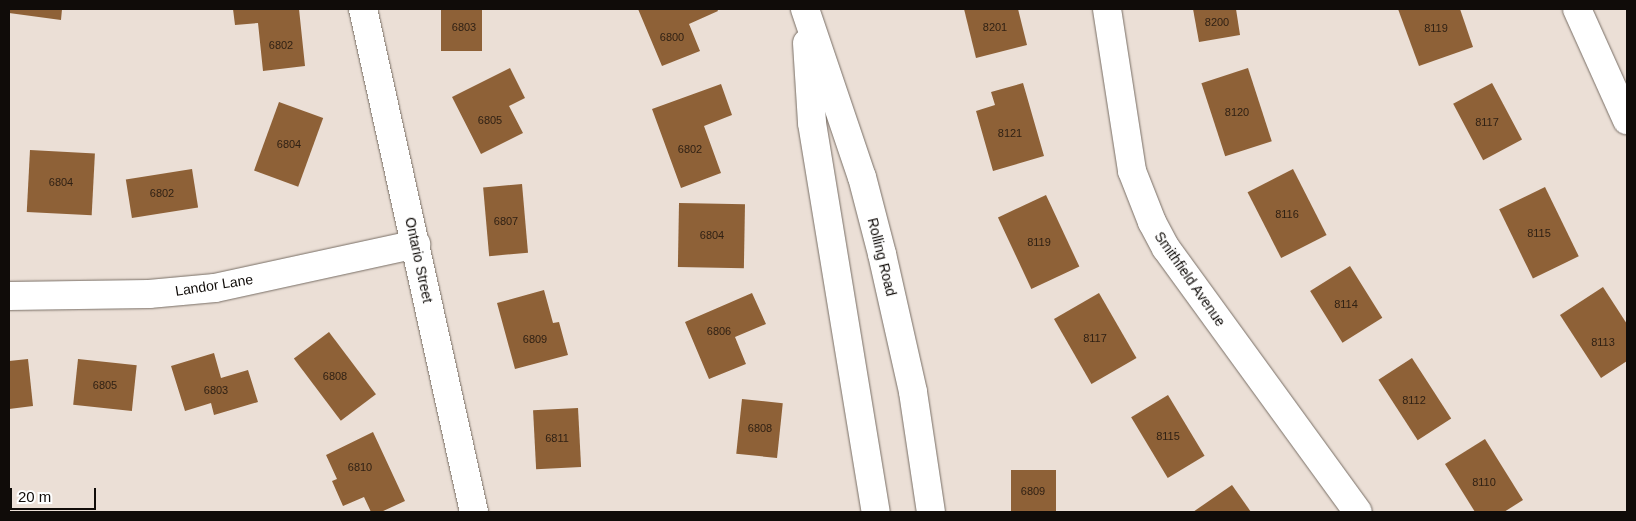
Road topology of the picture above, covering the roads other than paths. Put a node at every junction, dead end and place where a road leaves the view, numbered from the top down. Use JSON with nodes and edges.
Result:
{"nodes":[{"id":1,"x":363,"y":9,"type":"edge"},
{"id":2,"x":805,"y":9,"type":"edge"},
{"id":3,"x":1107,"y":9,"type":"edge"},
{"id":4,"x":1577,"y":9,"type":"edge"},
{"id":5,"x":1627,"y":120,"type":"edge"},
{"id":6,"x":416,"y":244,"type":"junction"},
{"id":7,"x":9,"y":296,"type":"edge"},
{"id":8,"x":474,"y":512,"type":"edge"},
{"id":9,"x":876,"y":512,"type":"edge"},
{"id":10,"x":931,"y":512,"type":"edge"},
{"id":11,"x":1358,"y":512,"type":"edge"}],
"edges":[{"from":1,"to":6,"type":"street","name":"Ontario Street"},
{"from":2,"to":9,"type":"street","name":"Rolling Road"},
{"from":2,"to":10,"type":"street","name":"Rolling Road"},
{"from":3,"to":11,"type":"street","name":"Smithfield Avenue"},
{"from":4,"to":5,"type":"street"},
{"from":6,"to":7,"type":"street","name":"Landor Lane"},
{"from":6,"to":8,"type":"street","name":"Ontario Street"}]}
